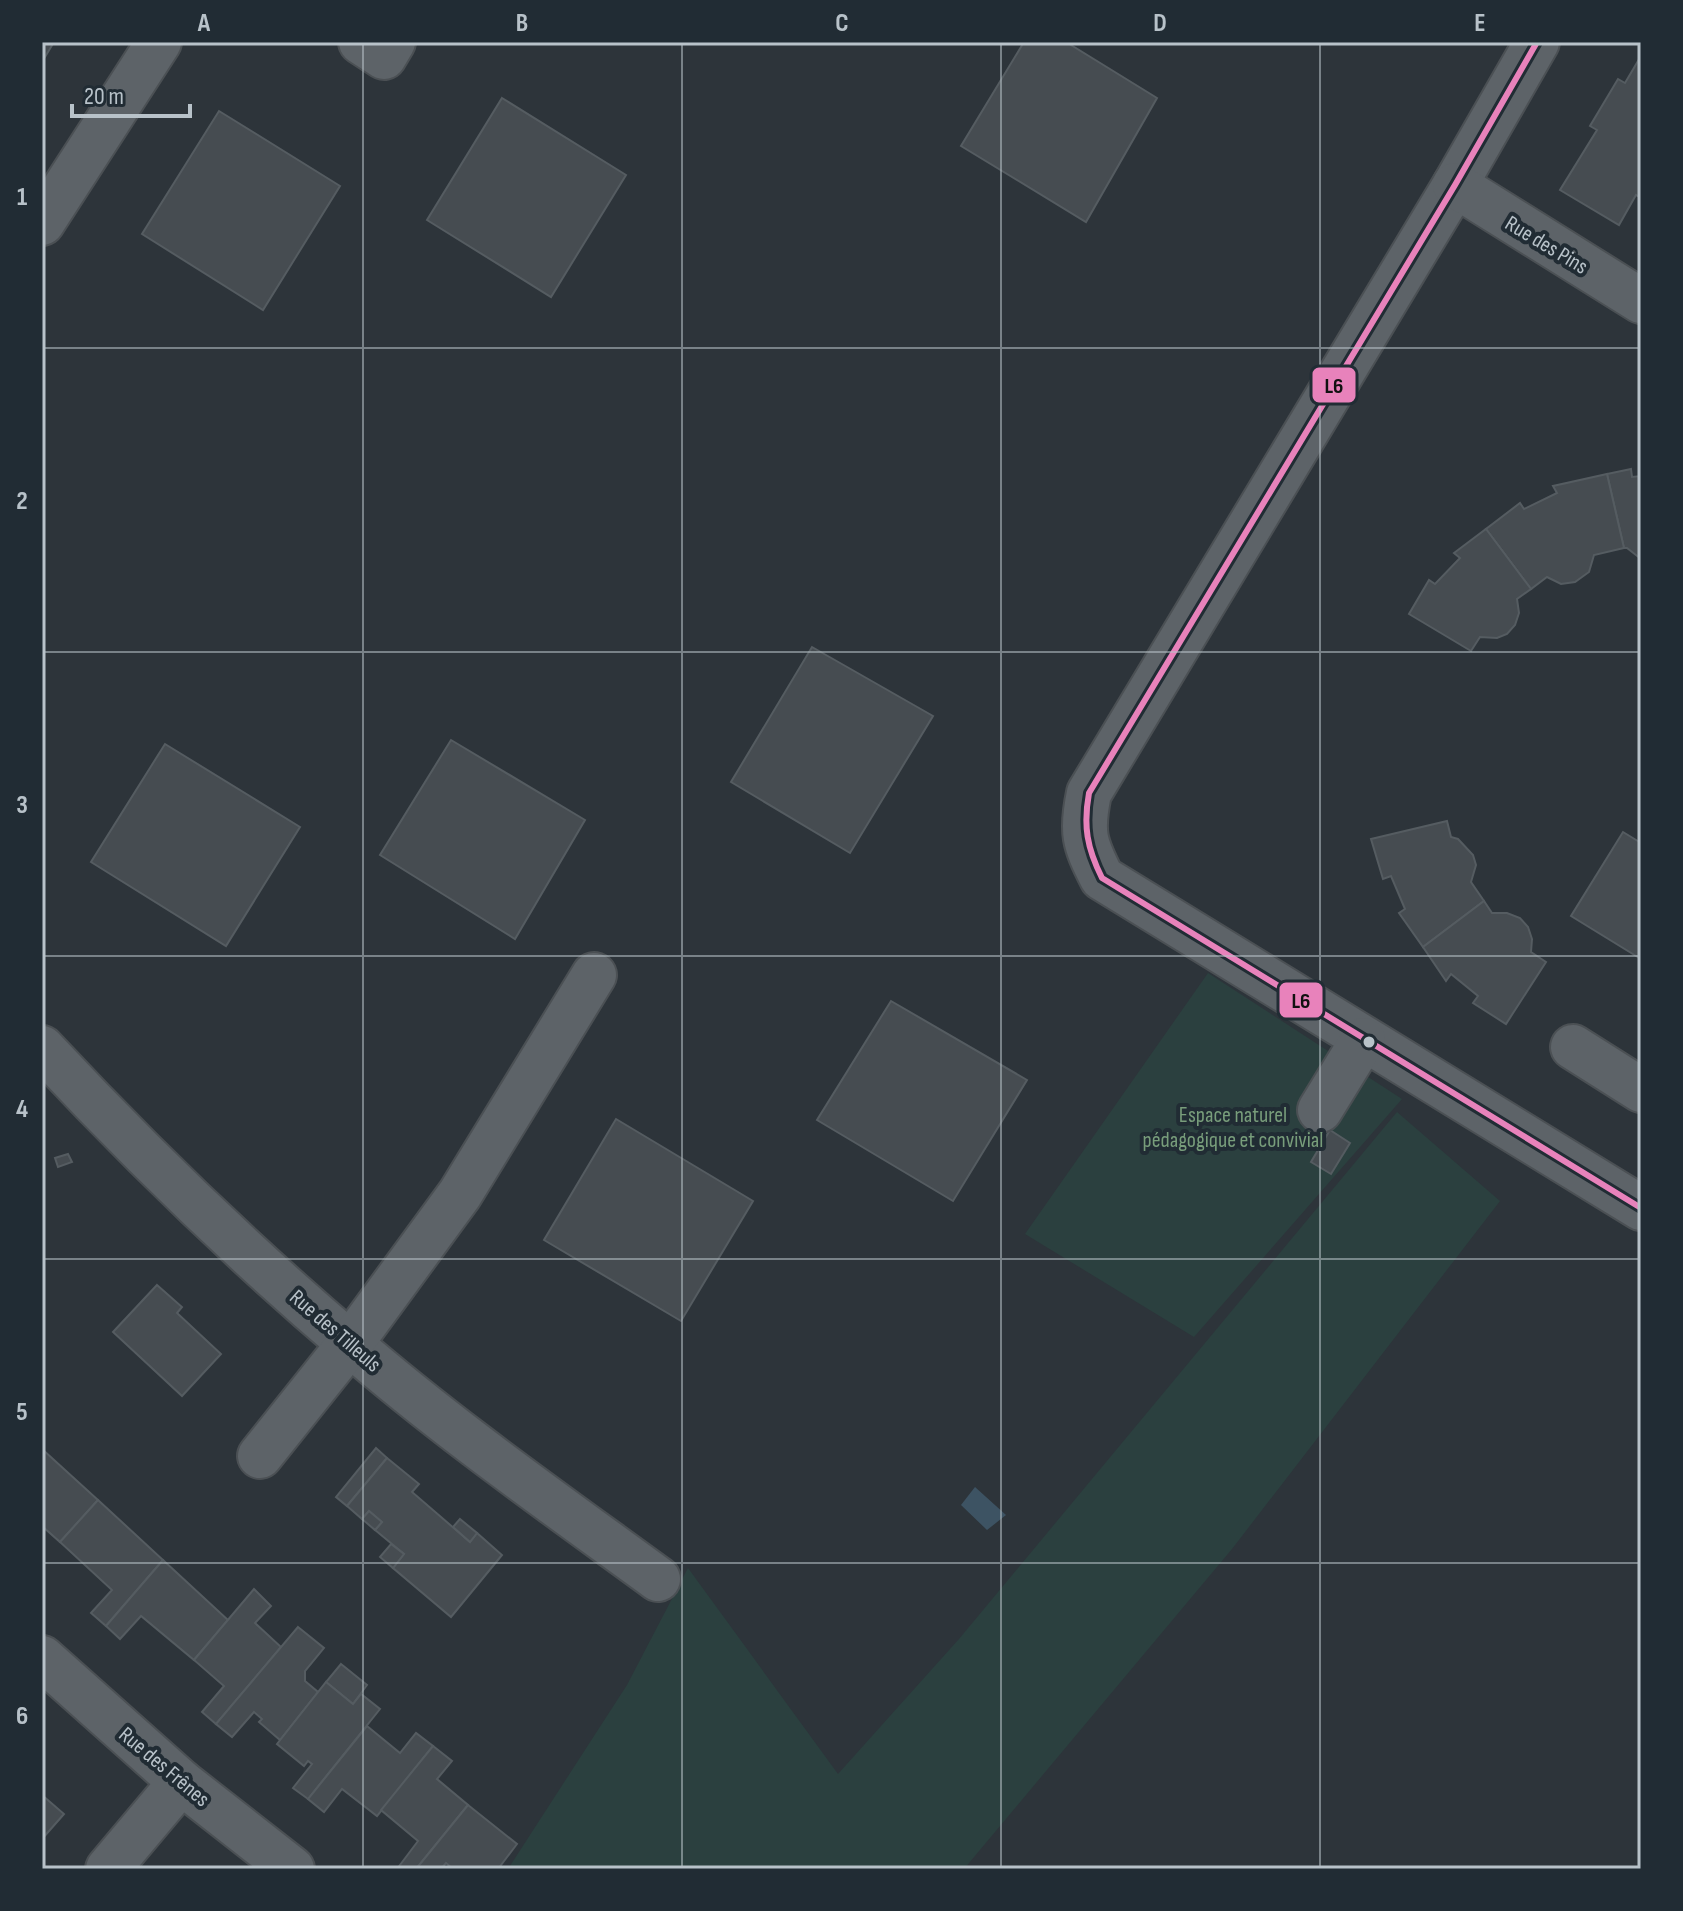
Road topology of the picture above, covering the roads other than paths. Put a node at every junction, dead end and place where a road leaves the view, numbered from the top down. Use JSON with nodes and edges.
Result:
{"nodes":[{"id":1,"x":159,"y":42,"type":"edge"},
{"id":2,"x":361,"y":42,"type":"edge"},
{"id":3,"x":393,"y":42,"type":"edge"},
{"id":4,"x":1537,"y":42,"type":"edge"},
{"id":5,"x":1455,"y":185,"type":"junction"},
{"id":6,"x":42,"y":223,"type":"edge"},
{"id":7,"x":1641,"y":301,"type":"edge"},
{"id":8,"x":594,"y":975,"type":"dead end"},
{"id":9,"x":1363,"y":1040,"type":"junction"},
{"id":10,"x":1573,"y":1047,"type":"dead end"},
{"id":11,"x":42,"y":1048,"type":"edge"},
{"id":12,"x":1641,"y":1090,"type":"edge"},
{"id":13,"x":1320,"y":1110,"type":"dead end"},
{"id":14,"x":1641,"y":1208,"type":"edge"},
{"id":15,"x":350,"y":1344,"type":"junction"},
{"id":16,"x":260,"y":1456,"type":"dead end"},
{"id":17,"x":658,"y":1579,"type":"dead end"},
{"id":18,"x":42,"y":1658,"type":"edge"},
{"id":19,"x":181,"y":1782,"type":"junction"},
{"id":20,"x":108,"y":1869,"type":"edge"},
{"id":21,"x":292,"y":1869,"type":"edge"}],
"edges":[{"from":1,"to":6,"type":"street"},
{"from":2,"to":3,"type":"street"},
{"from":4,"to":5,"type":"street"},
{"from":5,"to":7,"type":"street","name":"Rue des Pins"},
{"from":5,"to":9,"type":"street"},
{"from":8,"to":15,"type":"street"},
{"from":9,"to":13,"type":"street"},
{"from":9,"to":14,"type":"street"},
{"from":10,"to":12,"type":"street"},
{"from":11,"to":15,"type":"street","name":"Rue des Tilleuls"},
{"from":15,"to":16,"type":"street"},
{"from":15,"to":17,"type":"street","name":"Rue des Tilleuls"},
{"from":18,"to":19,"type":"street","name":"Rue des Frênes"},
{"from":19,"to":20,"type":"street"},
{"from":19,"to":21,"type":"street","name":"Rue des Frênes"}]}
